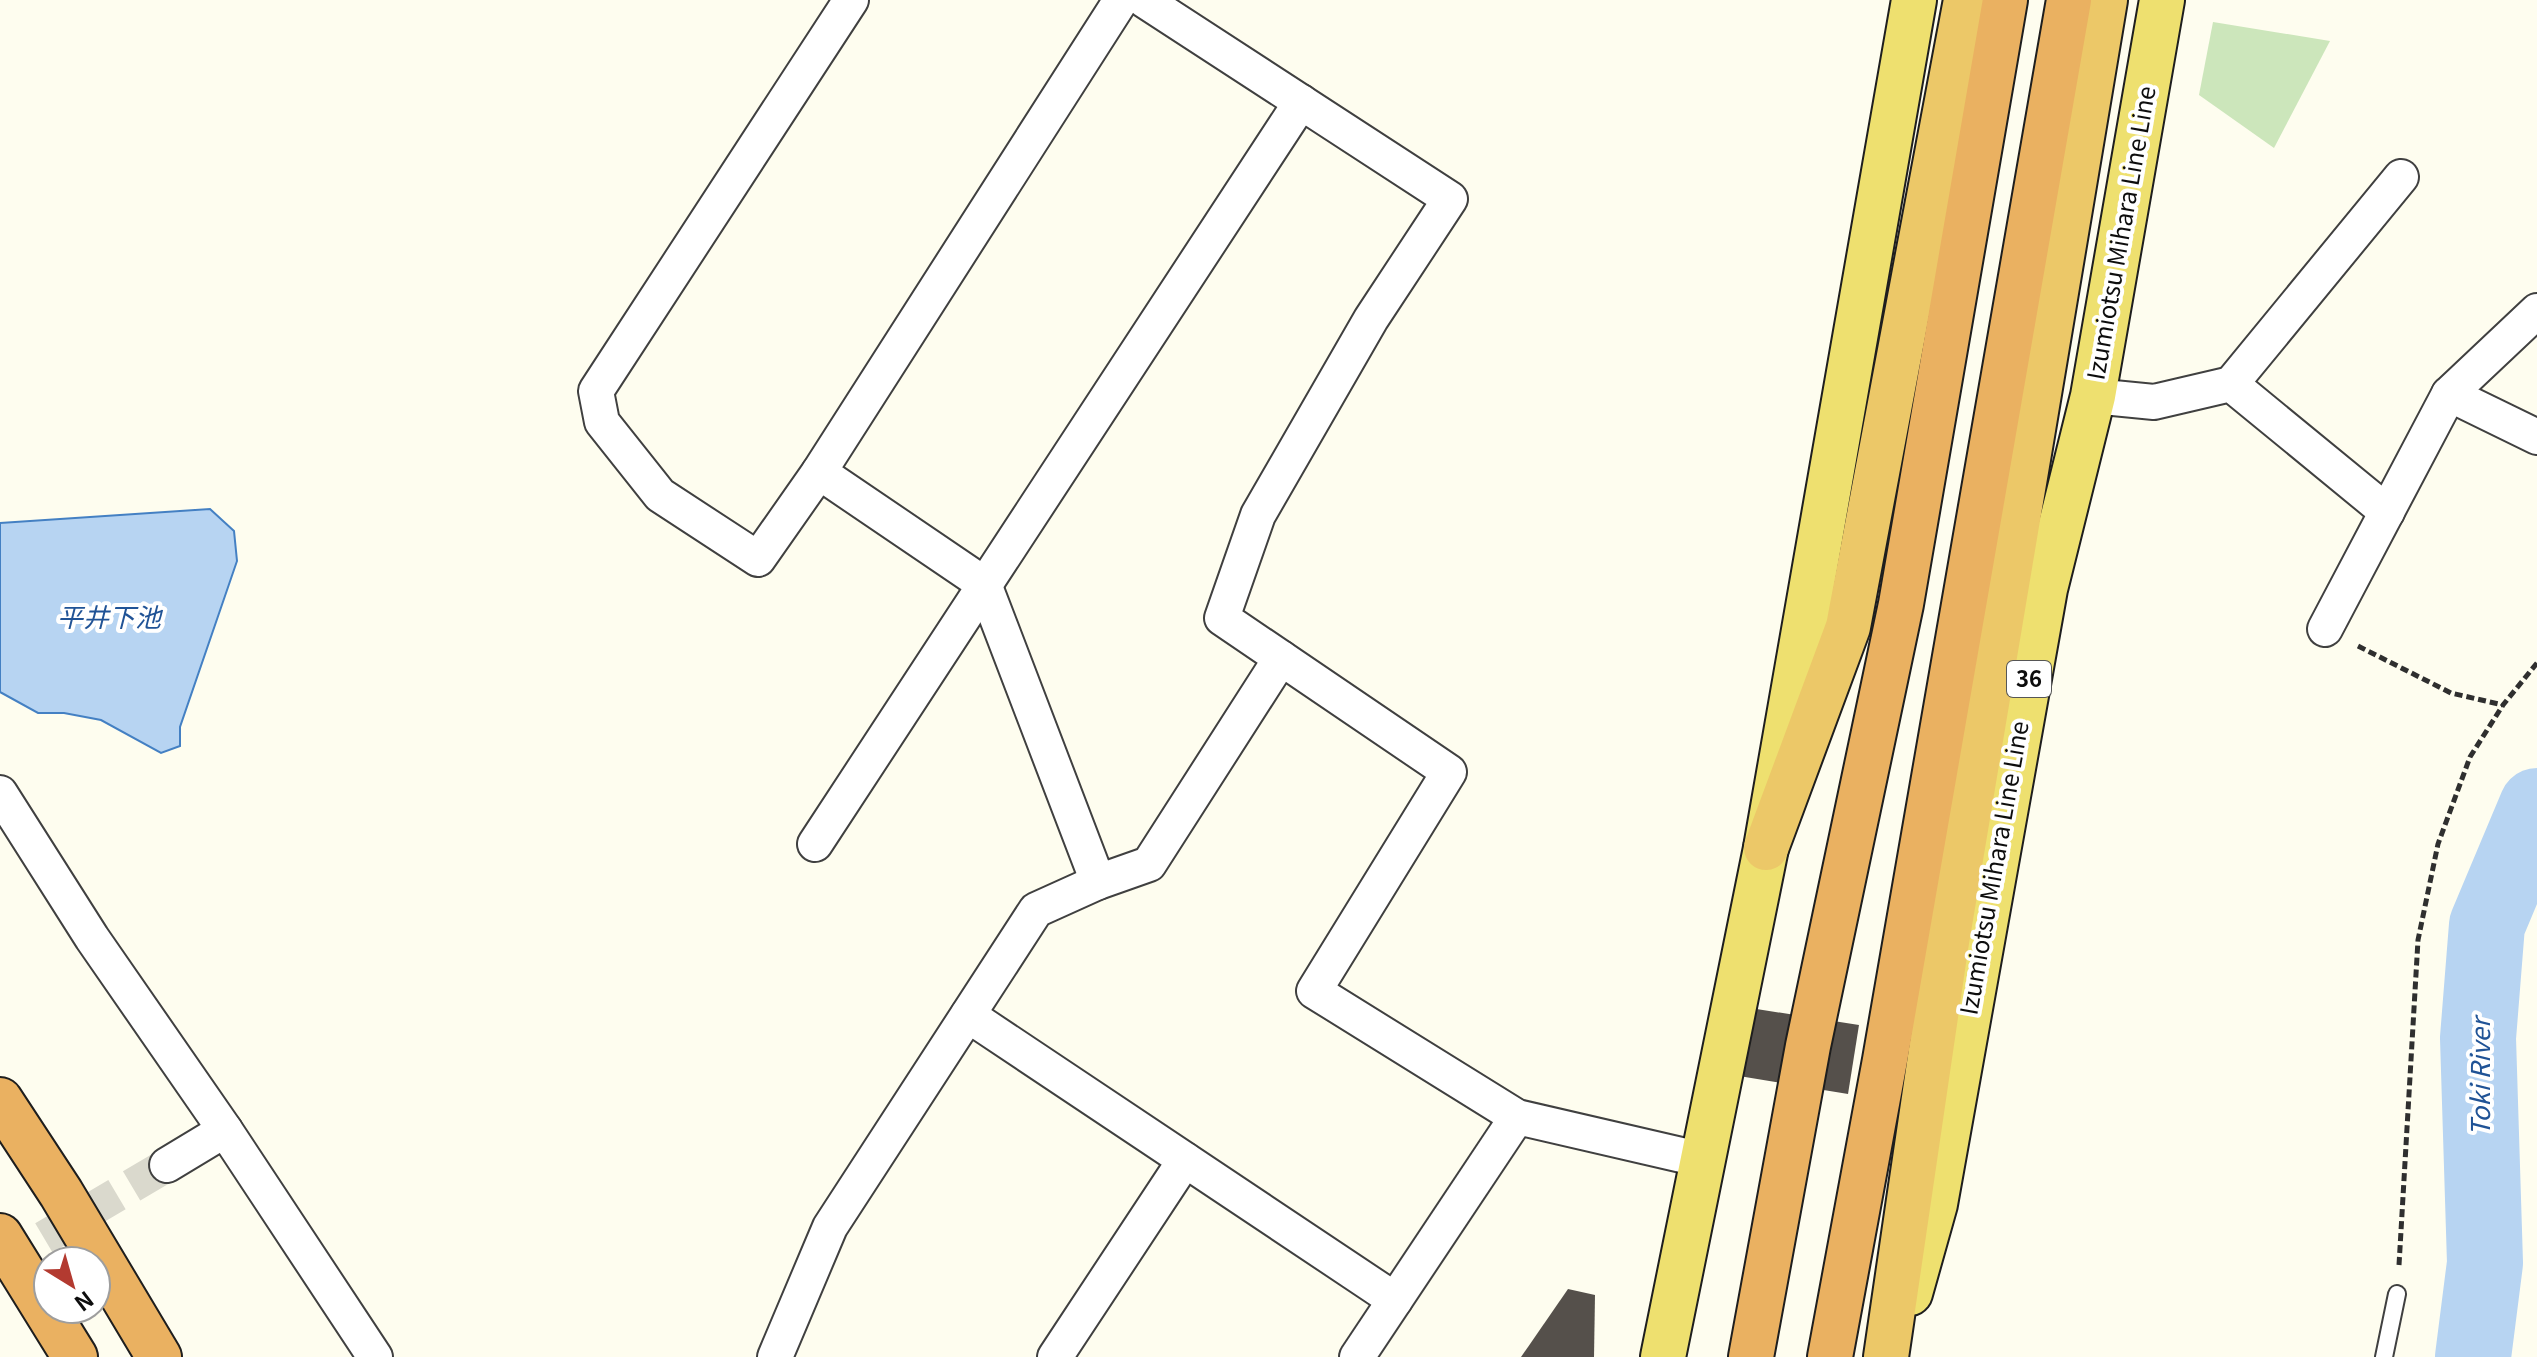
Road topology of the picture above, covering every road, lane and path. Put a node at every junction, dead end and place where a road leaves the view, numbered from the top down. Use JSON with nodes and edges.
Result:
{"nodes":[{"id":1,"x":851,"y":0,"type":"edge"},
{"id":2,"x":1121,"y":0,"type":"edge"},
{"id":3,"x":1144,"y":0,"type":"edge"},
{"id":4,"x":1914,"y":0,"type":"edge"},
{"id":5,"x":1966,"y":0,"type":"edge"},
{"id":6,"x":2005,"y":0,"type":"edge"},
{"id":7,"x":2069,"y":0,"type":"edge"},
{"id":8,"x":2105,"y":0,"type":"edge"},
{"id":9,"x":2162,"y":0,"type":"edge"},
{"id":10,"x":1301,"y":102,"type":"junction"},
{"id":11,"x":2401,"y":177,"type":"dead end"},
{"id":12,"x":2537,"y":311,"type":"edge"},
{"id":13,"x":2231,"y":384,"type":"junction"},
{"id":14,"x":2449,"y":394,"type":"junction"},
{"id":15,"x":2093,"y":396,"type":"junction"},
{"id":16,"x":2537,"y":437,"type":"edge"},
{"id":17,"x":819,"y":472,"type":"junction"},
{"id":18,"x":2387,"y":512,"type":"junction"},
{"id":19,"x":984,"y":584,"type":"junction"},
{"id":20,"x":2325,"y":629,"type":"joint"},
{"id":21,"x":1281,"y":658,"type":"junction"},
{"id":22,"x":2537,"y":663,"type":"edge"},
{"id":23,"x":2503,"y":705,"type":"junction"},
{"id":24,"x":0,"y":793,"type":"edge"},
{"id":25,"x":815,"y":844,"type":"dead end"},
{"id":26,"x":1766,"y":848,"type":"junction"},
{"id":27,"x":1098,"y":882,"type":"junction"},
{"id":28,"x":968,"y":1015,"type":"junction"},
{"id":29,"x":0,"y":1100,"type":"edge"},
{"id":30,"x":1517,"y":1117,"type":"junction"},
{"id":31,"x":225,"y":1130,"type":"junction"},
{"id":32,"x":1185,"y":1160,"type":"junction"},
{"id":33,"x":1703,"y":1160,"type":"junction"},
{"id":34,"x":167,"y":1165,"type":"tunnel mouth"},
{"id":35,"x":0,"y":1236,"type":"edge"},
{"id":36,"x":2397,"y":1294,"type":"joint"},
{"id":37,"x":1395,"y":1300,"type":"junction"},
{"id":38,"x":75,"y":1357,"type":"edge"},
{"id":39,"x":159,"y":1357,"type":"edge"},
{"id":40,"x":375,"y":1357,"type":"edge"},
{"id":41,"x":775,"y":1357,"type":"edge"},
{"id":42,"x":1055,"y":1357,"type":"edge"},
{"id":43,"x":1357,"y":1357,"type":"edge"},
{"id":44,"x":1663,"y":1357,"type":"edge"},
{"id":45,"x":1751,"y":1357,"type":"edge"},
{"id":46,"x":1830,"y":1357,"type":"edge"},
{"id":47,"x":1886,"y":1357,"type":"edge"},
{"id":48,"x":1892,"y":1357,"type":"edge"},
{"id":49,"x":2384,"y":1357,"type":"edge"}],
"edges":[{"from":1,"to":17,"type":"street"},
{"from":2,"to":17,"type":"street"},
{"from":3,"to":10,"type":"street"},
{"from":4,"to":26,"type":"main road"},
{"from":5,"to":26,"type":"highway"},
{"from":6,"to":45,"type":"highway"},
{"from":7,"to":46,"type":"highway"},
{"from":8,"to":47,"type":"highway"},
{"from":9,"to":15,"type":"main road","name":"Izumiotsu Mihara Line Line","number":"36"},
{"from":10,"to":19,"type":"street"},
{"from":10,"to":21,"type":"street"},
{"from":11,"to":13,"type":"street"},
{"from":12,"to":14,"type":"street"},
{"from":13,"to":15,"type":"street"},
{"from":13,"to":18,"type":"street"},
{"from":14,"to":16,"type":"street"},
{"from":14,"to":18,"type":"street"},
{"from":15,"to":48,"type":"main road","name":"Izumiotsu Mihara Line Line","number":"36"},
{"from":17,"to":19,"type":"street"},
{"from":18,"to":20,"type":"street"},
{"from":19,"to":25,"type":"street"},
{"from":19,"to":27,"type":"street"},
{"from":20,"to":23,"type":"path"},
{"from":21,"to":27,"type":"street"},
{"from":21,"to":30,"type":"street"},
{"from":22,"to":23,"type":"path"},
{"from":23,"to":36,"type":"path"},
{"from":24,"to":31,"type":"street"},
{"from":26,"to":33,"type":"main road"},
{"from":27,"to":28,"type":"street"},
{"from":28,"to":32,"type":"street"},
{"from":28,"to":41,"type":"street"},
{"from":29,"to":39,"type":"highway"},
{"from":30,"to":33,"type":"street"},
{"from":30,"to":37,"type":"street"},
{"from":31,"to":34,"type":"street"},
{"from":31,"to":40,"type":"street"},
{"from":32,"to":37,"type":"street"},
{"from":32,"to":42,"type":"street"},
{"from":33,"to":44,"type":"main road"},
{"from":35,"to":38,"type":"highway"},
{"from":36,"to":49,"type":"lane"},
{"from":37,"to":43,"type":"street"}]}
